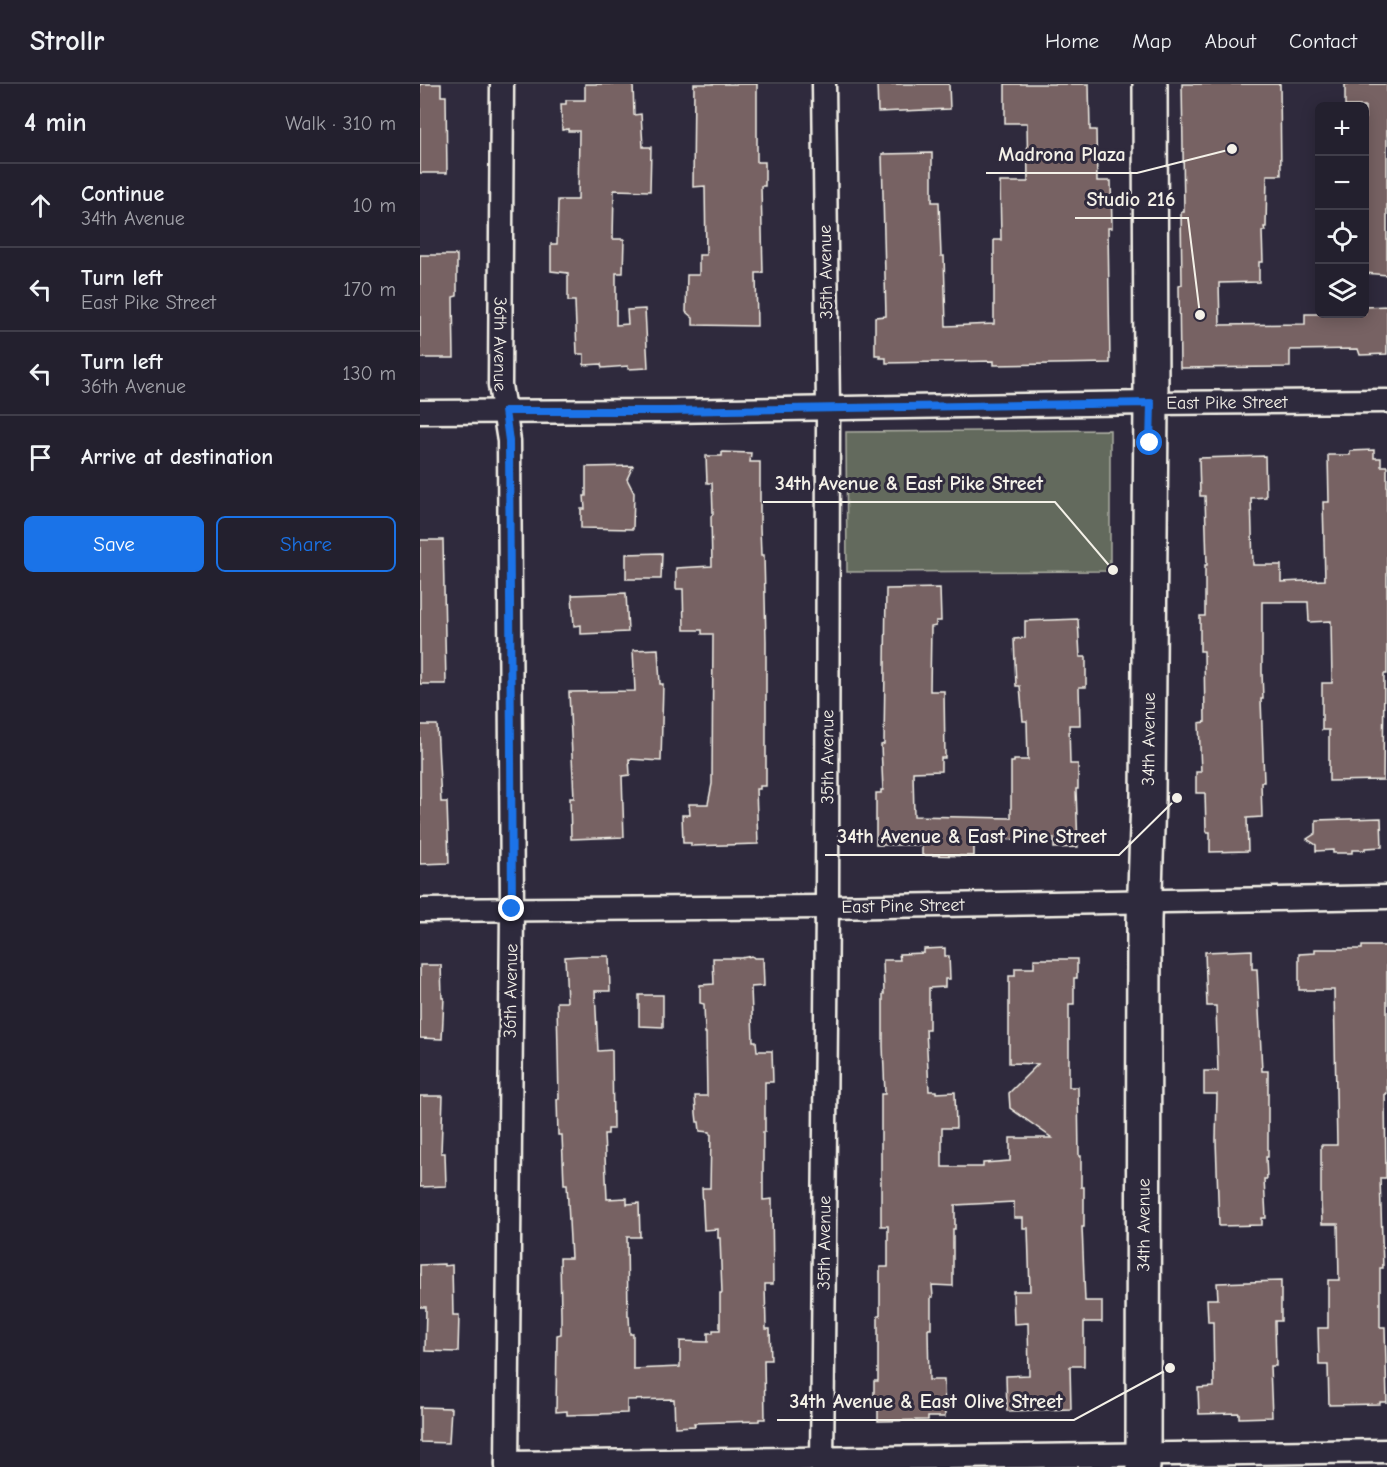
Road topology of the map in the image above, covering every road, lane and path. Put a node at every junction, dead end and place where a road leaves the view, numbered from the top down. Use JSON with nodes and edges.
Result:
{"nodes":[{"id":1,"x":502,"y":84,"type":"edge"},
{"id":2,"x":824,"y":84,"type":"edge"},
{"id":3,"x":1150,"y":84,"type":"edge"},
{"id":4,"x":1387,"y":401,"type":"edge"},
{"id":5,"x":1151,"y":403,"type":"junction"},
{"id":6,"x":828,"y":408,"type":"junction"},
{"id":7,"x":505,"y":411,"type":"junction"},
{"id":8,"x":420,"y":412,"type":"edge"},
{"id":9,"x":1387,"y":897,"type":"edge"},
{"id":10,"x":1145,"y":901,"type":"junction"},
{"id":11,"x":827,"y":907,"type":"junction"},
{"id":12,"x":512,"y":909,"type":"junction"},
{"id":13,"x":420,"y":910,"type":"edge"},
{"id":14,"x":1387,"y":1451,"type":"edge"},
{"id":15,"x":1143,"y":1461,"type":"edge"},
{"id":16,"x":823,"y":1463,"type":"edge"},
{"id":17,"x":507,"y":1465,"type":"edge"}],
"edges":[{"from":1,"to":7,"type":"street","name":"36th Avenue"},
{"from":2,"to":6,"type":"street","name":"35th Avenue"},
{"from":3,"to":5,"type":"street","name":"34th Avenue"},
{"from":4,"to":5,"type":"street","name":"East Pike Street"},
{"from":5,"to":6,"type":"street","name":"East Pike Street"},
{"from":5,"to":10,"type":"street","name":"34th Avenue"},
{"from":6,"to":7,"type":"street","name":"East Pike Street"},
{"from":6,"to":11,"type":"street","name":"35th Avenue"},
{"from":7,"to":8,"type":"street","name":"East Pike Street"},
{"from":7,"to":12,"type":"street","name":"36th Avenue"},
{"from":9,"to":10,"type":"street","name":"East Pine Street"},
{"from":10,"to":11,"type":"street","name":"East Pine Street"},
{"from":10,"to":15,"type":"street","name":"34th Avenue"},
{"from":11,"to":12,"type":"street","name":"East Pine Street"},
{"from":11,"to":16,"type":"street","name":"35th Avenue"},
{"from":12,"to":13,"type":"street","name":"East Pine Street"},
{"from":12,"to":17,"type":"street","name":"36th Avenue"},
{"from":14,"to":15,"type":"street"},
{"from":15,"to":16,"type":"street"},
{"from":16,"to":17,"type":"street"}]}
